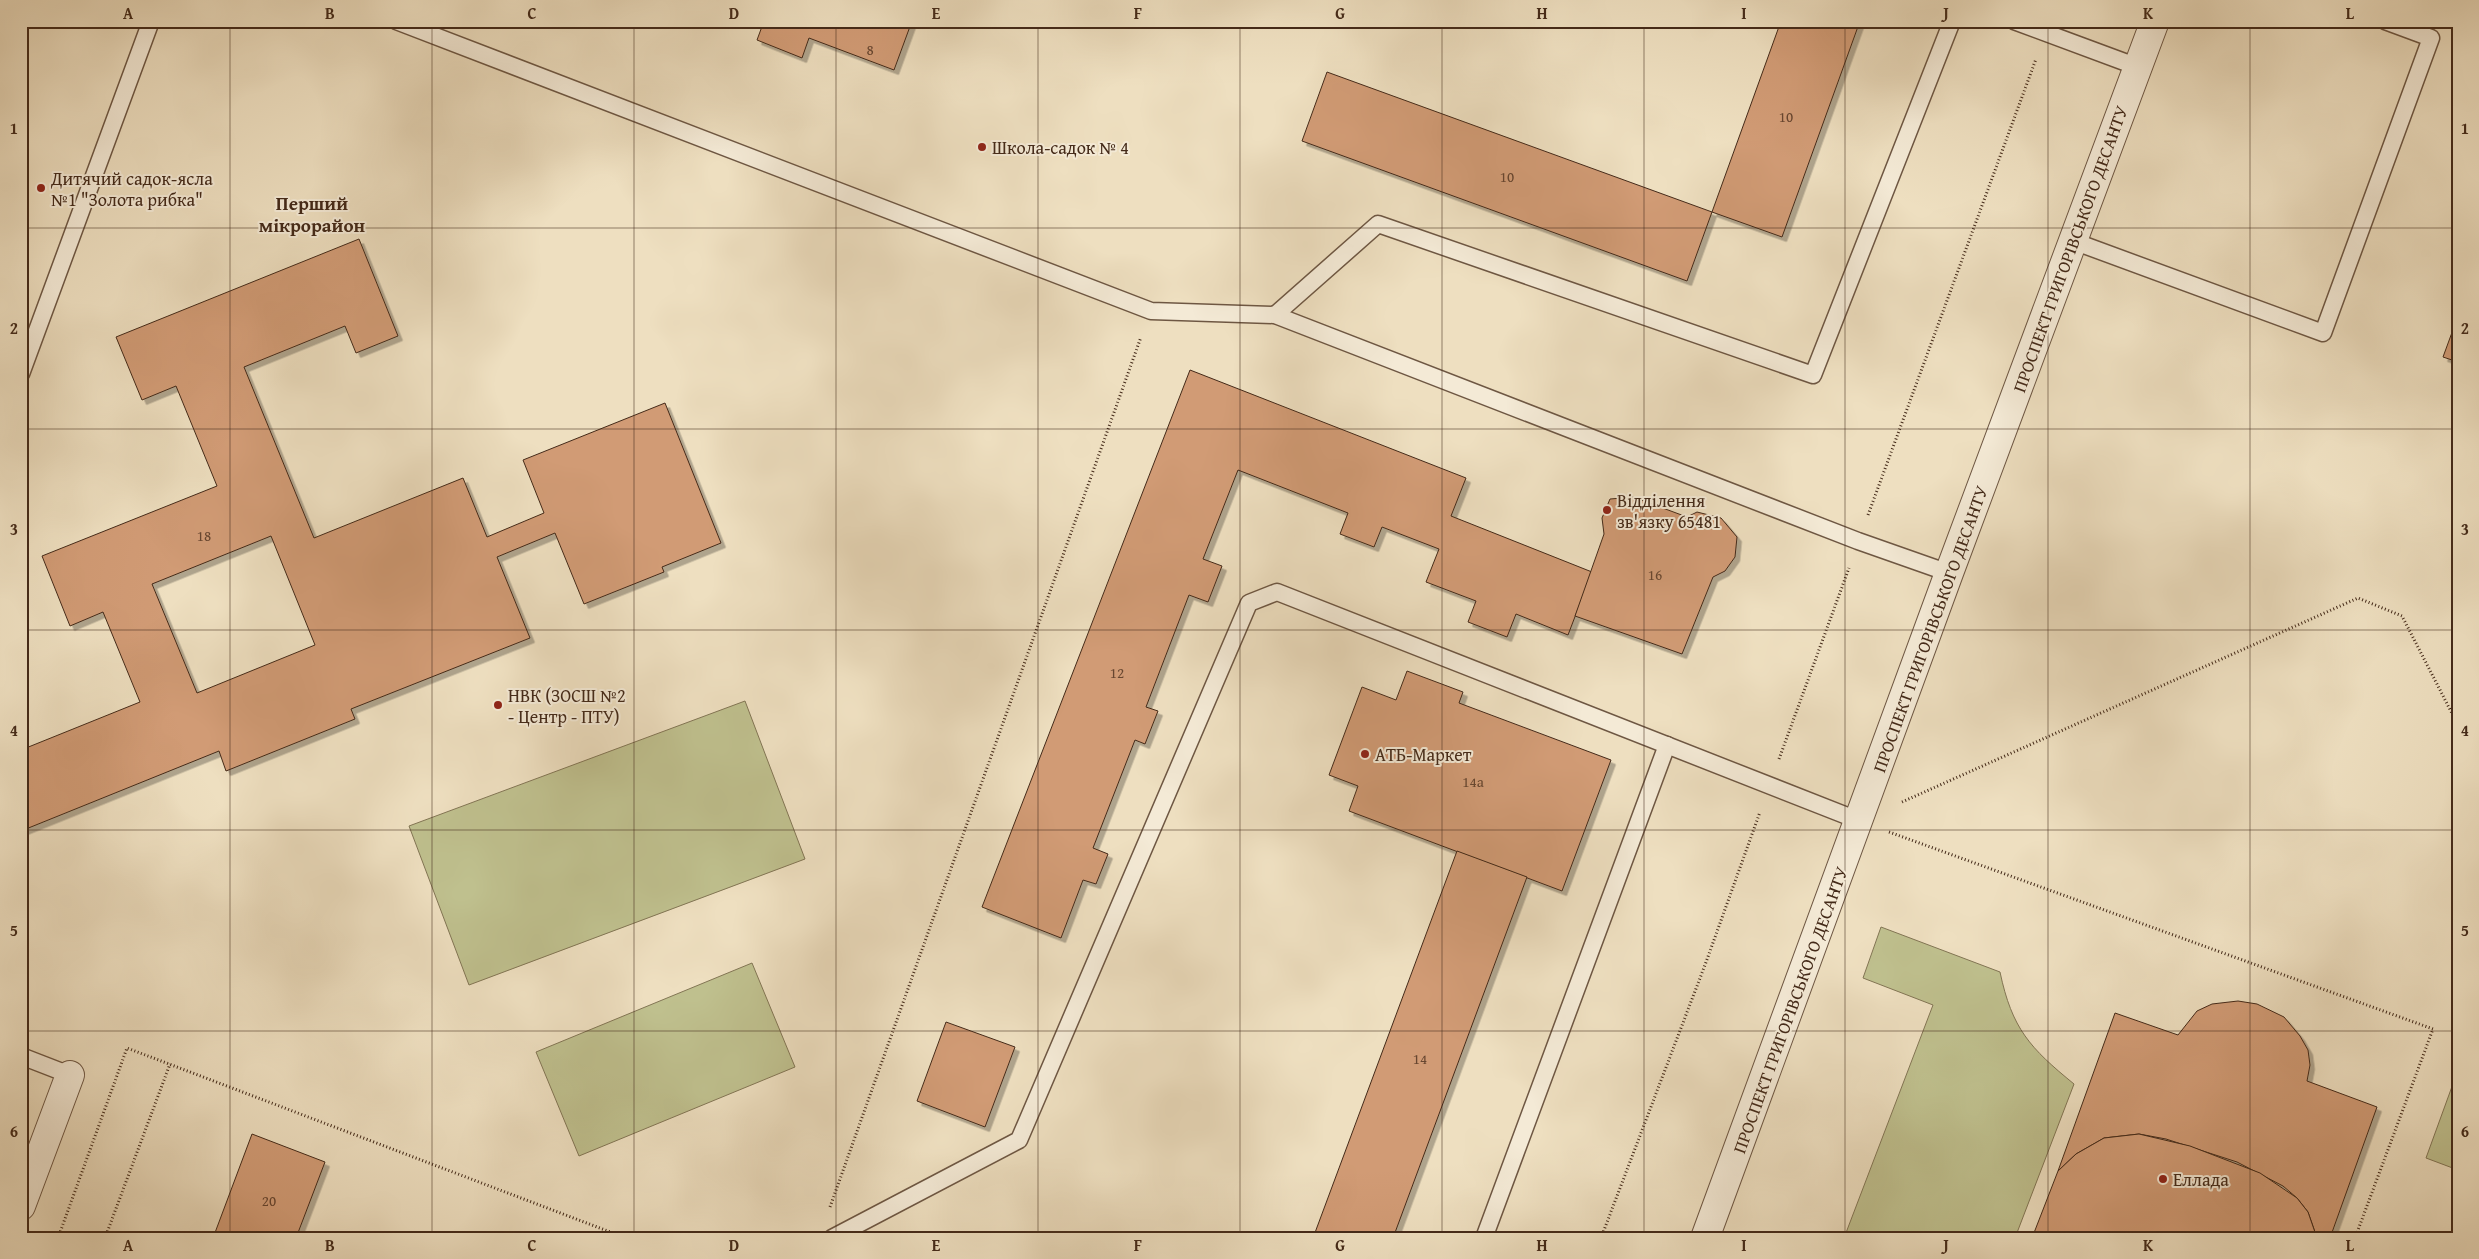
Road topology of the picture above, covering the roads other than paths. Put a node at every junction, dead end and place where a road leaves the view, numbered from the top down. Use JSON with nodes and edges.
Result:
{"nodes":[{"id":1,"x":151,"y":21,"type":"edge"},
{"id":2,"x":396,"y":21,"type":"edge"},
{"id":3,"x":1952,"y":21,"type":"edge"},
{"id":4,"x":2014,"y":21,"type":"edge"},
{"id":5,"x":2155,"y":21,"type":"edge"},
{"id":6,"x":2385,"y":21,"type":"edge"},
{"id":7,"x":2138,"y":67,"type":"junction"},
{"id":8,"x":2073,"y":241,"type":"junction"},
{"id":9,"x":1275,"y":315,"type":"junction"},
{"id":10,"x":21,"y":374,"type":"edge"},
{"id":11,"x":1949,"y":573,"type":"junction"},
{"id":12,"x":1667,"y":745,"type":"junction"},
{"id":13,"x":1860,"y":821,"type":"junction"},
{"id":14,"x":21,"y":1056,"type":"edge"},
{"id":15,"x":70,"y":1075,"type":"joint"},
{"id":16,"x":21,"y":1206,"type":"edge"},
{"id":17,"x":832,"y":1238,"type":"edge"},
{"id":18,"x":1484,"y":1238,"type":"edge"},
{"id":19,"x":1706,"y":1238,"type":"edge"}],
"edges":[{"from":1,"to":10,"type":"lane"},
{"from":2,"to":9,"type":"lane"},
{"from":3,"to":9,"type":"lane"},
{"from":4,"to":7,"type":"lane"},
{"from":5,"to":7,"type":"street","name":"ПРОСПЕКТ ГРИГОРІВСЬКОГО ДЕСАНТУ"},
{"from":6,"to":8,"type":"lane"},
{"from":7,"to":8,"type":"street","name":"ПРОСПЕКТ ГРИГОРІВСЬКОГО ДЕСАНТУ"},
{"from":8,"to":11,"type":"street","name":"ПРОСПЕКТ ГРИГОРІВСЬКОГО ДЕСАНТУ"},
{"from":9,"to":11,"type":"lane"},
{"from":11,"to":13,"type":"street","name":"ПРОСПЕКТ ГРИГОРІВСЬКОГО ДЕСАНТУ"},
{"from":12,"to":13,"type":"lane"},
{"from":12,"to":17,"type":"lane"},
{"from":12,"to":18,"type":"lane"},
{"from":13,"to":19,"type":"street","name":"ПРОСПЕКТ ГРИГОРІВСЬКОГО ДЕСАНТУ"},
{"from":14,"to":15,"type":"lane"},
{"from":15,"to":16,"type":"street"}]}
